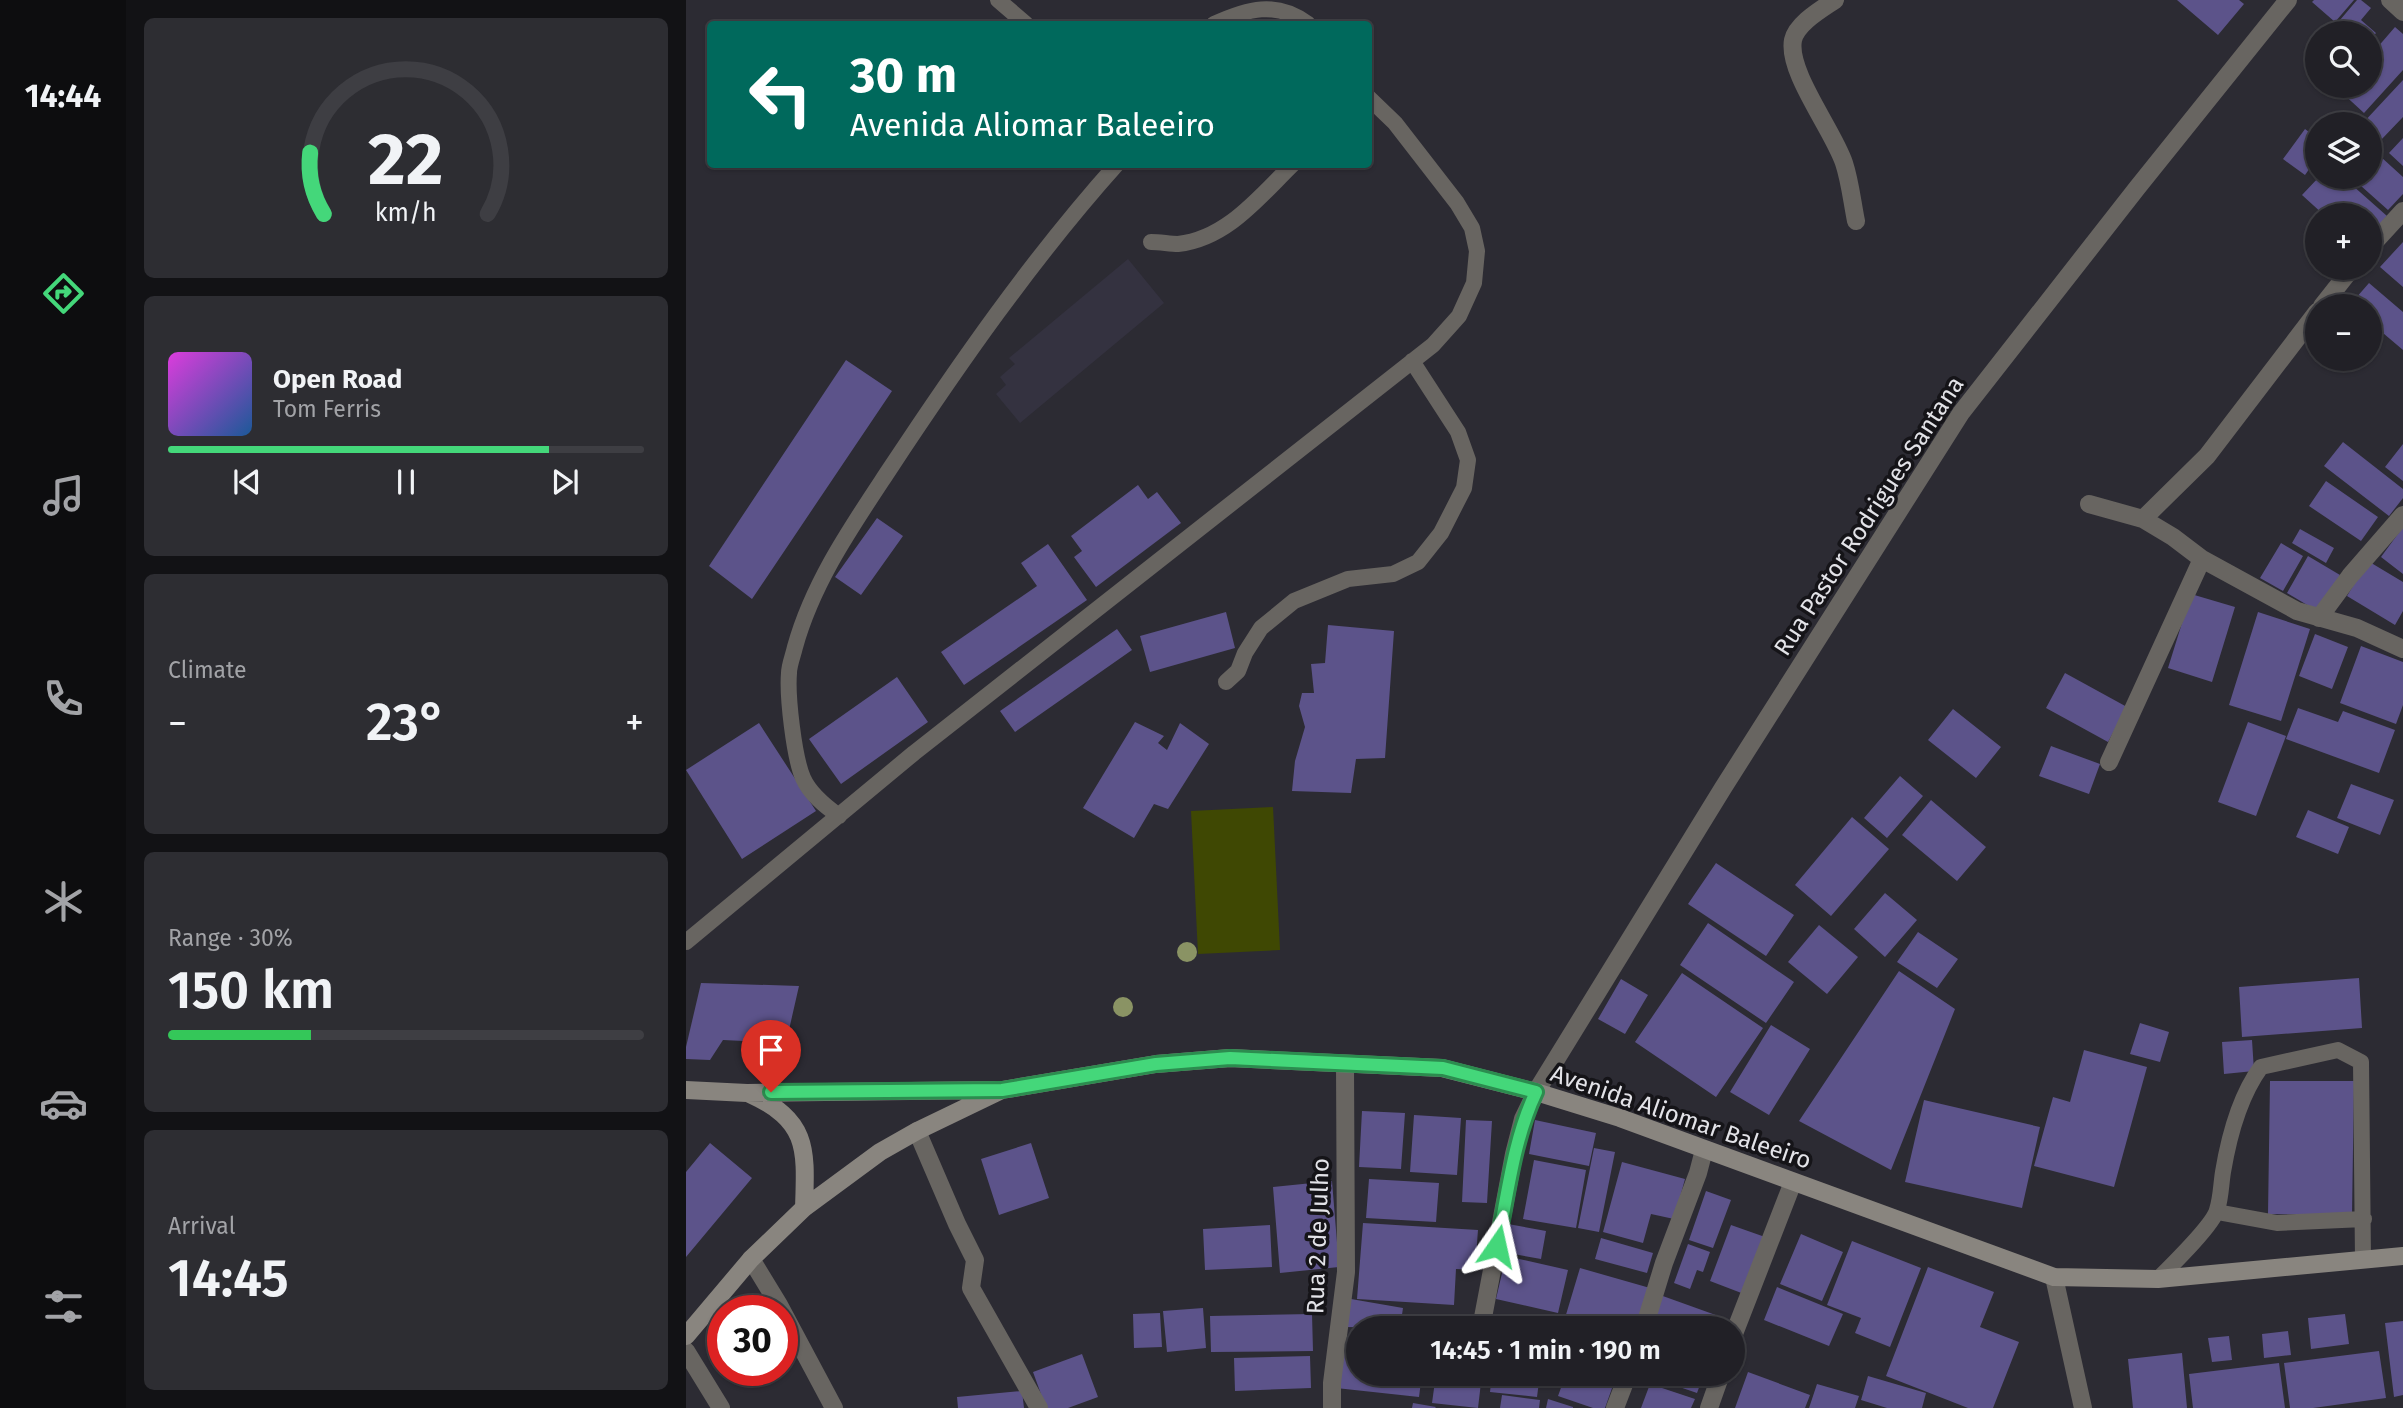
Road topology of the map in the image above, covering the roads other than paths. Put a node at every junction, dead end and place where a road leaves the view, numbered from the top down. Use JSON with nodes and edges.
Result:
{"nodes":[{"id":1,"x":998,"y":0,"type":"edge"},
{"id":2,"x":1835,"y":0,"type":"edge"},
{"id":3,"x":2288,"y":0,"type":"edge"},
{"id":4,"x":2390,"y":0,"type":"edge"},
{"id":5,"x":2403,"y":12,"type":"edge"},
{"id":6,"x":1022,"y":21,"type":"edge"},
{"id":7,"x":1222,"y":21,"type":"edge"},
{"id":8,"x":1303,"y":21,"type":"edge"},
{"id":9,"x":1372,"y":101,"type":"edge"},
{"id":10,"x":1114,"y":168,"type":"edge"},
{"id":11,"x":1289,"y":168,"type":"edge"},
{"id":12,"x":2403,"y":211,"type":"edge"},
{"id":13,"x":1856,"y":221,"type":"dead end"},
{"id":14,"x":2382,"y":234,"type":"edge"},
{"id":15,"x":1151,"y":242,"type":"dead end"},
{"id":16,"x":2343,"y":280,"type":"edge"},
{"id":17,"x":2331,"y":294,"type":"edge"},
{"id":18,"x":2305,"y":328,"type":"edge"},
{"id":19,"x":1412,"y":361,"type":"junction"},
{"id":20,"x":2089,"y":503,"type":"dead end"},
{"id":21,"x":2403,"y":515,"type":"edge"},
{"id":22,"x":2143,"y":519,"type":"junction"},
{"id":23,"x":2202,"y":559,"type":"junction"},
{"id":24,"x":2319,"y":618,"type":"junction"},
{"id":25,"x":2403,"y":649,"type":"edge"},
{"id":26,"x":1226,"y":682,"type":"dead end"},
{"id":27,"x":2109,"y":762,"type":"dead end"},
{"id":28,"x":839,"y":816,"type":"junction"},
{"id":29,"x":686,"y":942,"type":"edge"},
{"id":30,"x":1345,"y":1065,"type":"junction"},
{"id":31,"x":686,"y":1090,"type":"edge"},
{"id":32,"x":1002,"y":1090,"type":"junction"},
{"id":33,"x":1536,"y":1092,"type":"junction"},
{"id":34,"x":747,"y":1093,"type":"junction"},
{"id":35,"x":917,"y":1130,"type":"junction"},
{"id":36,"x":1704,"y":1150,"type":"junction"},
{"id":37,"x":1793,"y":1182,"type":"junction"},
{"id":38,"x":804,"y":1208,"type":"junction"},
{"id":39,"x":2217,"y":1212,"type":"junction"},
{"id":40,"x":2364,"y":1219,"type":"junction"},
{"id":41,"x":2403,"y":1256,"type":"edge"},
{"id":42,"x":751,"y":1259,"type":"junction"},
{"id":43,"x":2363,"y":1260,"type":"junction"},
{"id":44,"x":2054,"y":1277,"type":"junction"},
{"id":45,"x":2158,"y":1279,"type":"junction"},
{"id":46,"x":1483,"y":1316,"type":"edge"},
{"id":47,"x":1648,"y":1316,"type":"edge"},
{"id":48,"x":1741,"y":1316,"type":"edge"},
{"id":49,"x":686,"y":1336,"type":"edge"},
{"id":50,"x":686,"y":1351,"type":"edge"},
{"id":51,"x":1623,"y":1386,"type":"edge"},
{"id":52,"x":1717,"y":1386,"type":"edge"},
{"id":53,"x":721,"y":1408,"type":"edge"},
{"id":54,"x":834,"y":1408,"type":"edge"},
{"id":55,"x":1039,"y":1408,"type":"edge"},
{"id":56,"x":1332,"y":1408,"type":"edge"},
{"id":57,"x":1615,"y":1408,"type":"edge"},
{"id":58,"x":1709,"y":1408,"type":"edge"},
{"id":59,"x":2083,"y":1408,"type":"edge"}],
"edges":[{"from":1,"to":6,"type":"lane"},
{"from":2,"to":13,"type":"street"},
{"from":3,"to":33,"type":"street","name":"Rua Pastor Rodrigues Santana"},
{"from":4,"to":5,"type":"street"},
{"from":7,"to":8,"type":"lane"},
{"from":9,"to":19,"type":"lane"},
{"from":10,"to":28,"type":"lane"},
{"from":11,"to":15,"type":"lane"},
{"from":12,"to":14,"type":"street"},
{"from":16,"to":17,"type":"street"},
{"from":18,"to":22,"type":"street"},
{"from":19,"to":26,"type":"lane"},
{"from":19,"to":28,"type":"lane"},
{"from":20,"to":22,"type":"street"},
{"from":21,"to":24,"type":"street"},
{"from":22,"to":23,"type":"street"},
{"from":23,"to":24,"type":"street"},
{"from":23,"to":27,"type":"street"},
{"from":24,"to":25,"type":"street"},
{"from":28,"to":29,"type":"lane"},
{"from":30,"to":32,"type":"main road","name":"Avenida Aliomar Baleeiro"},
{"from":30,"to":33,"type":"main road","name":"Avenida Aliomar Baleeiro"},
{"from":30,"to":56,"type":"street","name":"Rua 2 de Julho"},
{"from":31,"to":34,"type":"main road"},
{"from":32,"to":34,"type":"main road"},
{"from":32,"to":35,"type":"main road","name":"Avenida Aliomar Baleeiro"},
{"from":33,"to":36,"type":"main road","name":"Avenida Aliomar Baleeiro"},
{"from":33,"to":46,"type":"street","name":"Rua Pastor Rodrigues Santana"},
{"from":34,"to":38,"type":"main road"},
{"from":35,"to":38,"type":"main road","name":"Avenida Aliomar Baleeiro"},
{"from":35,"to":55,"type":"street"},
{"from":36,"to":37,"type":"main road","name":"Avenida Aliomar Baleeiro"},
{"from":36,"to":47,"type":"street"},
{"from":37,"to":44,"type":"main road","name":"Avenida Aliomar Baleeiro"},
{"from":37,"to":48,"type":"street"},
{"from":38,"to":42,"type":"main road","name":"Avenida Aliomar Baleeiro"},
{"from":39,"to":40,"type":"lane"},
{"from":39,"to":40,"type":"lane"},
{"from":39,"to":45,"type":"lane"},
{"from":40,"to":43,"type":"lane"},
{"from":41,"to":43,"type":"main road","name":"Avenida Aliomar Baleeiro"},
{"from":42,"to":49,"type":"main road","name":"Avenida Aliomar Baleeiro"},
{"from":42,"to":54,"type":"street"},
{"from":43,"to":45,"type":"main road","name":"Avenida Aliomar Baleeiro"},
{"from":44,"to":45,"type":"main road","name":"Avenida Aliomar Baleeiro"},
{"from":44,"to":59,"type":"street"},
{"from":50,"to":53,"type":"street"},
{"from":51,"to":57,"type":"street"},
{"from":52,"to":58,"type":"street"}]}
